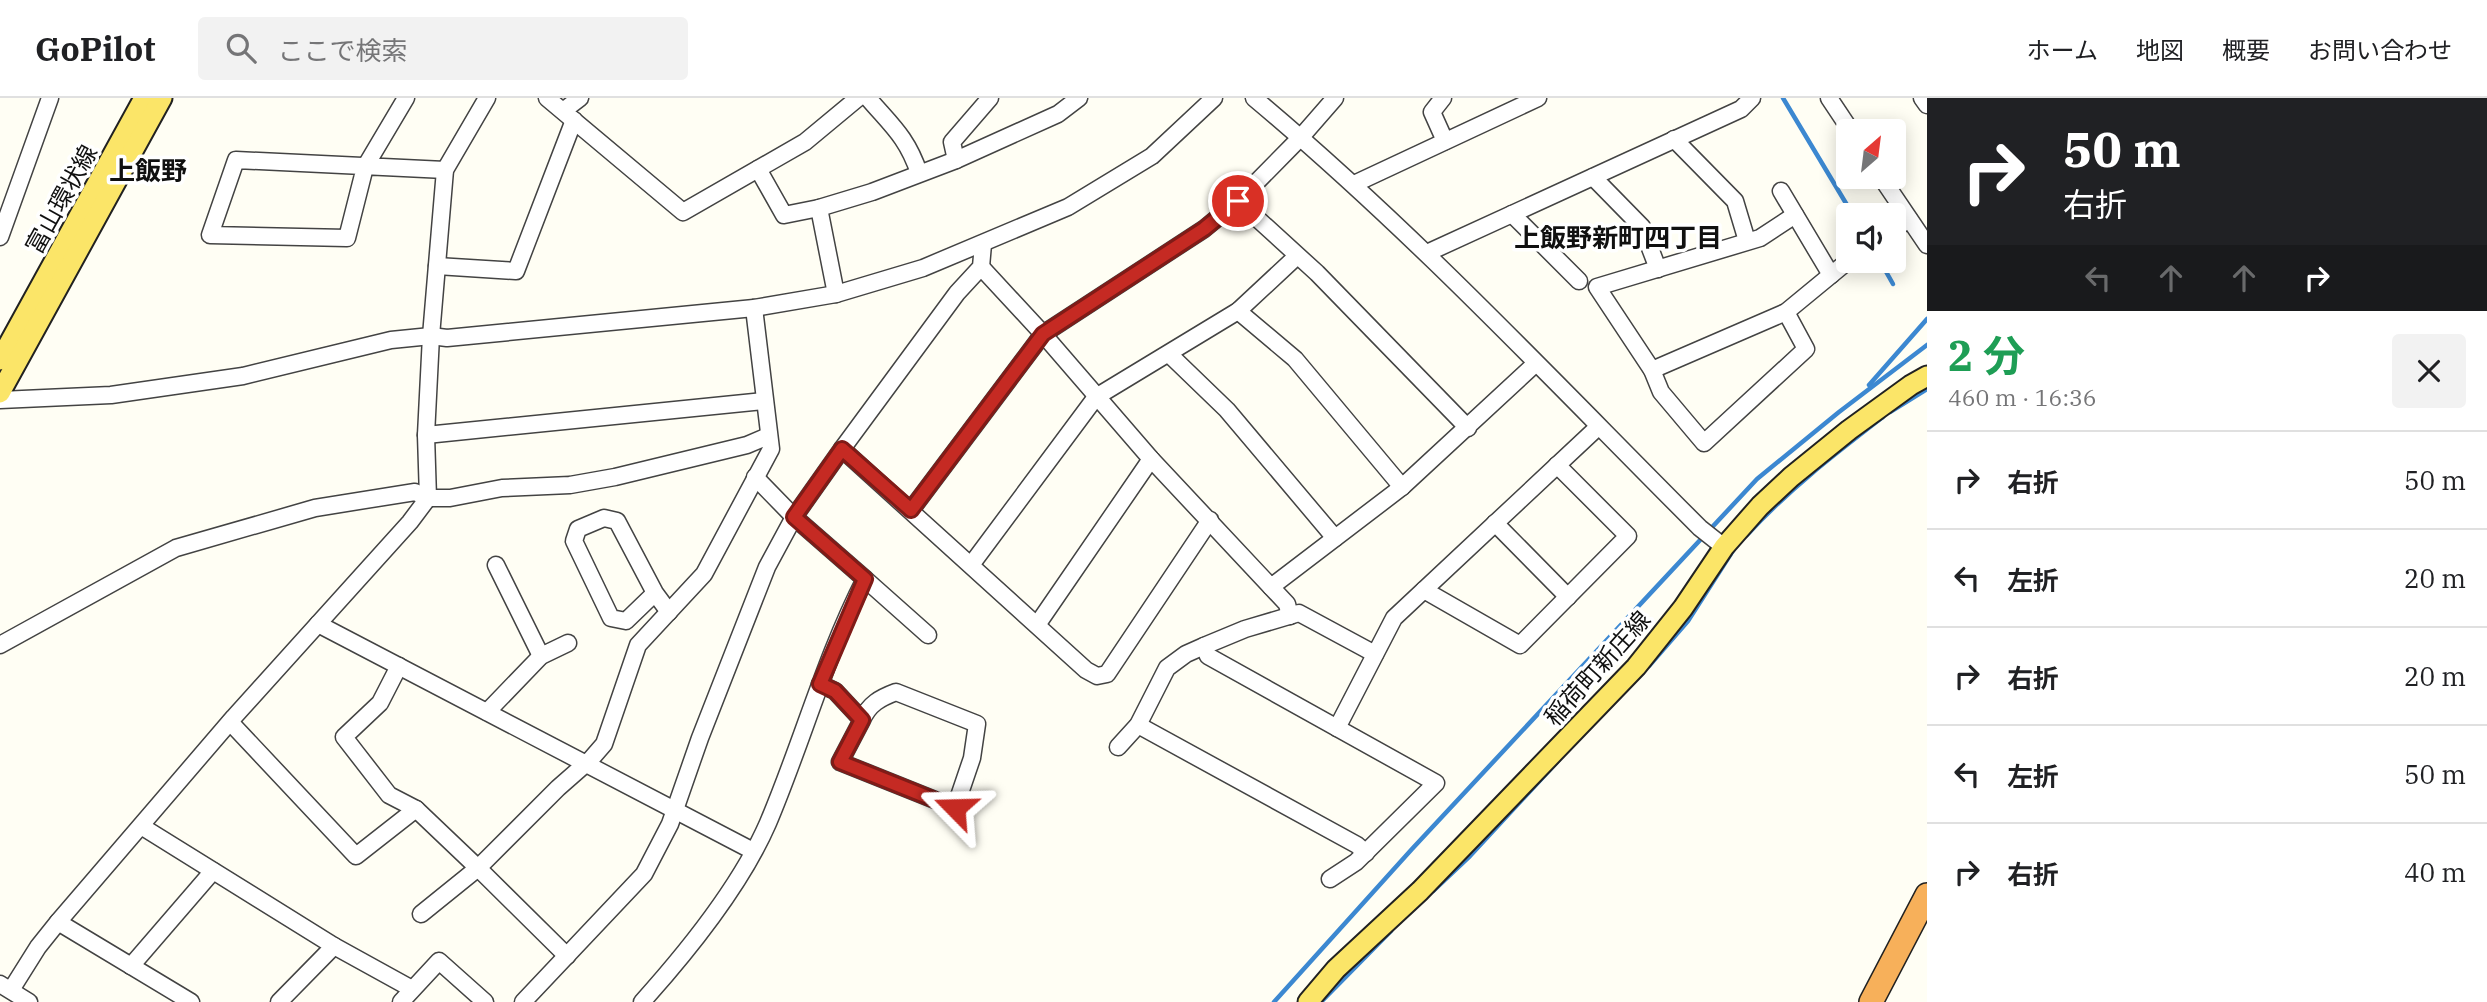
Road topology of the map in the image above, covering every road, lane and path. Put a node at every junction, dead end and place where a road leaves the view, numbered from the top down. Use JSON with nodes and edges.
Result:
{"nodes":[{"id":1,"x":50,"y":98,"type":"edge"},
{"id":2,"x":144,"y":98,"type":"edge"},
{"id":3,"x":162,"y":98,"type":"edge"},
{"id":4,"x":405,"y":98,"type":"edge"},
{"id":5,"x":487,"y":98,"type":"edge"},
{"id":6,"x":547,"y":98,"type":"edge"},
{"id":7,"x":580,"y":98,"type":"edge"},
{"id":8,"x":858,"y":98,"type":"edge"},
{"id":9,"x":868,"y":98,"type":"edge"},
{"id":10,"x":990,"y":98,"type":"edge"},
{"id":11,"x":1079,"y":98,"type":"edge"},
{"id":12,"x":1214,"y":98,"type":"edge"},
{"id":13,"x":1254,"y":98,"type":"edge"},
{"id":14,"x":1335,"y":98,"type":"edge"},
{"id":15,"x":1443,"y":98,"type":"edge"},
{"id":16,"x":1538,"y":98,"type":"edge"},
{"id":17,"x":1829,"y":98,"type":"edge"},
{"id":18,"x":1922,"y":98,"type":"edge"},
{"id":19,"x":1740,"y":102,"type":"edge"},
{"id":20,"x":1927,"y":105,"type":"edge"},
{"id":21,"x":568,"y":115,"type":"junction"},
{"id":22,"x":1843,"y":119,"type":"edge"},
{"id":23,"x":1301,"y":137,"type":"junction"},
{"id":24,"x":1674,"y":139,"type":"junction"},
{"id":25,"x":1445,"y":141,"type":"junction"},
{"id":26,"x":956,"y":160,"type":"junction"},
{"id":27,"x":365,"y":167,"type":"junction"},
{"id":28,"x":758,"y":169,"type":"junction"},
{"id":29,"x":445,"y":170,"type":"junction"},
{"id":30,"x":919,"y":173,"type":"junction"},
{"id":31,"x":1593,"y":177,"type":"junction"},
{"id":32,"x":1354,"y":184,"type":"junction"},
{"id":33,"x":1889,"y":189,"type":"edge"},
{"id":34,"x":1781,"y":191,"type":"dead end"},
{"id":35,"x":1238,"y":201,"type":"junction"},
{"id":36,"x":819,"y":208,"type":"junction"},
{"id":37,"x":1512,"y":214,"type":"junction"},
{"id":38,"x":1795,"y":215,"type":"junction"},
{"id":39,"x":1909,"y":219,"type":"junction"},
{"id":40,"x":1906,"y":221,"type":"edge"},
{"id":41,"x":0,"y":237,"type":"edge"},
{"id":42,"x":1747,"y":241,"type":"junction"},
{"id":43,"x":983,"y":244,"type":"junction"},
{"id":44,"x":1927,"y":245,"type":"edge"},
{"id":45,"x":1427,"y":253,"type":"junction"},
{"id":46,"x":1296,"y":257,"type":"junction"},
{"id":47,"x":437,"y":267,"type":"junction"},
{"id":48,"x":981,"y":267,"type":"junction"},
{"id":49,"x":1657,"y":269,"type":"junction"},
{"id":50,"x":1836,"y":271,"type":"edge"},
{"id":51,"x":1831,"y":275,"type":"junction"},
{"id":52,"x":1579,"y":281,"type":"dead end"},
{"id":53,"x":836,"y":294,"type":"junction"},
{"id":54,"x":754,"y":308,"type":"junction"},
{"id":55,"x":1238,"y":311,"type":"junction"},
{"id":56,"x":1786,"y":312,"type":"junction"},
{"id":57,"x":1043,"y":334,"type":"junction"},
{"id":58,"x":431,"y":336,"type":"junction"},
{"id":59,"x":1169,"y":354,"type":"junction"},
{"id":60,"x":0,"y":360,"type":"edge"},
{"id":61,"x":1535,"y":364,"type":"junction"},
{"id":62,"x":1651,"y":370,"type":"junction"},
{"id":63,"x":1927,"y":376,"type":"edge"},
{"id":64,"x":0,"y":393,"type":"edge"},
{"id":65,"x":1096,"y":397,"type":"junction"},
{"id":66,"x":0,"y":400,"type":"edge"},
{"id":67,"x":764,"y":401,"type":"junction"},
{"id":68,"x":1598,"y":426,"type":"junction"},
{"id":69,"x":1468,"y":428,"type":"junction"},
{"id":70,"x":426,"y":435,"type":"junction"},
{"id":71,"x":768,"y":436,"type":"junction"},
{"id":72,"x":842,"y":449,"type":"junction"},
{"id":73,"x":1151,"y":459,"type":"junction"},
{"id":74,"x":1558,"y":465,"type":"junction"},
{"id":75,"x":755,"y":477,"type":"junction"},
{"id":76,"x":1402,"y":487,"type":"junction"},
{"id":77,"x":428,"y":498,"type":"junction"},
{"id":78,"x":911,"y":510,"type":"junction"},
{"id":79,"x":794,"y":517,"type":"junction"},
{"id":80,"x":1210,"y":520,"type":"junction"},
{"id":81,"x":1495,"y":523,"type":"junction"},
{"id":82,"x":1711,"y":537,"type":"junction"},
{"id":83,"x":1335,"y":538,"type":"junction"},
{"id":84,"x":496,"y":565,"type":"dead end"},
{"id":85,"x":971,"y":565,"type":"junction"},
{"id":86,"x":865,"y":579,"type":"junction"},
{"id":87,"x":1270,"y":587,"type":"junction"},
{"id":88,"x":1424,"y":590,"type":"junction"},
{"id":89,"x":655,"y":593,"type":"junction"},
{"id":90,"x":1567,"y":597,"type":"junction"},
{"id":91,"x":669,"y":612,"type":"junction"},
{"id":92,"x":1290,"y":616,"type":"junction"},
{"id":93,"x":318,"y":624,"type":"junction"},
{"id":94,"x":1037,"y":625,"type":"junction"},
{"id":95,"x":928,"y":635,"type":"dead end"},
{"id":96,"x":568,"y":643,"type":"dead end"},
{"id":97,"x":0,"y":645,"type":"edge"},
{"id":98,"x":1204,"y":646,"type":"junction"},
{"id":99,"x":1375,"y":654,"type":"junction"},
{"id":100,"x":541,"y":656,"type":"junction"},
{"id":101,"x":399,"y":666,"type":"junction"},
{"id":102,"x":820,"y":684,"type":"junction"},
{"id":103,"x":487,"y":712,"type":"junction"},
{"id":104,"x":862,"y":720,"type":"junction"},
{"id":105,"x":230,"y":722,"type":"junction"},
{"id":106,"x":1138,"y":725,"type":"junction"},
{"id":107,"x":1337,"y":728,"type":"junction"},
{"id":108,"x":1118,"y":747,"type":"dead end"},
{"id":109,"x":586,"y":764,"type":"junction"},
{"id":110,"x":416,"y":809,"type":"junction"},
{"id":111,"x":675,"y":810,"type":"junction"},
{"id":112,"x":141,"y":826,"type":"junction"},
{"id":113,"x":752,"y":851,"type":"junction"},
{"id":114,"x":1366,"y":852,"type":"junction"},
{"id":115,"x":478,"y":868,"type":"junction"},
{"id":116,"x":213,"y":871,"type":"junction"},
{"id":117,"x":1330,"y":879,"type":"dead end"},
{"id":118,"x":1927,"y":895,"type":"edge"},
{"id":119,"x":421,"y":914,"type":"dead end"},
{"id":120,"x":58,"y":922,"type":"junction"},
{"id":121,"x":334,"y":946,"type":"junction"},
{"id":122,"x":567,"y":956,"type":"junction"},
{"id":123,"x":131,"y":966,"type":"junction"},
{"id":124,"x":6,"y":988,"type":"edge"},
{"id":125,"x":412,"y":989,"type":"junction"},
{"id":126,"x":29,"y":1002,"type":"edge"},
{"id":127,"x":191,"y":1002,"type":"edge"},
{"id":128,"x":279,"y":1002,"type":"edge"},
{"id":129,"x":401,"y":1002,"type":"edge"},
{"id":130,"x":485,"y":1002,"type":"edge"},
{"id":131,"x":523,"y":1002,"type":"edge"},
{"id":132,"x":642,"y":1002,"type":"edge"},
{"id":133,"x":1308,"y":1002,"type":"edge"},
{"id":134,"x":1871,"y":1002,"type":"edge"}],
"edges":[{"from":1,"to":41,"type":"street"},
{"from":2,"to":60,"type":"main road","name":"富山環状線"},
{"from":3,"to":64,"type":"main road","name":"富山環状線"},
{"from":4,"to":27,"type":"street"},
{"from":5,"to":29,"type":"street"},
{"from":6,"to":21,"type":"street"},
{"from":7,"to":21,"type":"street"},
{"from":8,"to":28,"type":"street"},
{"from":9,"to":30,"type":"street"},
{"from":10,"to":26,"type":"street"},
{"from":11,"to":26,"type":"street"},
{"from":12,"to":43,"type":"street"},
{"from":13,"to":23,"type":"street"},
{"from":14,"to":23,"type":"street"},
{"from":15,"to":25,"type":"street"},
{"from":16,"to":25,"type":"street"},
{"from":17,"to":22,"type":"street"},
{"from":18,"to":20,"type":"street"},
{"from":19,"to":24,"type":"street"},
{"from":21,"to":28,"type":"street"},
{"from":21,"to":47,"type":"street"},
{"from":23,"to":32,"type":"street"},
{"from":23,"to":35,"type":"street"},
{"from":24,"to":31,"type":"street"},
{"from":24,"to":42,"type":"street"},
{"from":25,"to":32,"type":"street"},
{"from":26,"to":30,"type":"street"},
{"from":27,"to":27,"type":"street"},
{"from":27,"to":29,"type":"street"},
{"from":28,"to":36,"type":"street"},
{"from":29,"to":47,"type":"street"},
{"from":30,"to":36,"type":"street"},
{"from":31,"to":37,"type":"street"},
{"from":31,"to":49,"type":"street"},
{"from":32,"to":45,"type":"street"},
{"from":33,"to":39,"type":"street"},
{"from":34,"to":38,"type":"street"},
{"from":35,"to":46,"type":"street"},
{"from":35,"to":57,"type":"street"},
{"from":36,"to":53,"type":"street"},
{"from":37,"to":45,"type":"street"},
{"from":37,"to":52,"type":"street"},
{"from":38,"to":42,"type":"street"},
{"from":38,"to":51,"type":"street"},
{"from":39,"to":40,"type":"street"},
{"from":39,"to":44,"type":"street"},
{"from":42,"to":49,"type":"street"},
{"from":43,"to":48,"type":"street"},
{"from":43,"to":53,"type":"street"},
{"from":45,"to":61,"type":"street"},
{"from":46,"to":55,"type":"street"},
{"from":46,"to":69,"type":"street"},
{"from":47,"to":58,"type":"street"},
{"from":48,"to":57,"type":"street"},
{"from":48,"to":72,"type":"street"},
{"from":49,"to":62,"type":"street"},
{"from":50,"to":51,"type":"street"},
{"from":51,"to":56,"type":"street"},
{"from":53,"to":54,"type":"street"},
{"from":54,"to":58,"type":"street"},
{"from":54,"to":67,"type":"street"},
{"from":55,"to":59,"type":"street"},
{"from":55,"to":76,"type":"street"},
{"from":56,"to":62,"type":"street"},
{"from":56,"to":62,"type":"street"},
{"from":57,"to":65,"type":"street"},
{"from":57,"to":78,"type":"street"},
{"from":58,"to":66,"type":"street"},
{"from":58,"to":70,"type":"street"},
{"from":59,"to":65,"type":"street"},
{"from":59,"to":83,"type":"street"},
{"from":61,"to":68,"type":"street"},
{"from":61,"to":69,"type":"street"},
{"from":63,"to":82,"type":"main road","name":"稲荷町新庄線"},
{"from":65,"to":73,"type":"street"},
{"from":65,"to":85,"type":"street"},
{"from":67,"to":70,"type":"street"},
{"from":67,"to":71,"type":"street"},
{"from":68,"to":74,"type":"street"},
{"from":68,"to":82,"type":"street"},
{"from":69,"to":76,"type":"street"},
{"from":70,"to":77,"type":"street"},
{"from":71,"to":75,"type":"street"},
{"from":71,"to":77,"type":"street"},
{"from":72,"to":78,"type":"street"},
{"from":72,"to":79,"type":"street"},
{"from":73,"to":80,"type":"street"},
{"from":73,"to":94,"type":"street"},
{"from":74,"to":81,"type":"street"},
{"from":74,"to":90,"type":"street"},
{"from":75,"to":79,"type":"street"},
{"from":75,"to":91,"type":"street"},
{"from":76,"to":83,"type":"street"},
{"from":77,"to":93,"type":"street"},
{"from":77,"to":97,"type":"street"},
{"from":78,"to":85,"type":"street"},
{"from":79,"to":86,"type":"street"},
{"from":79,"to":111,"type":"street"},
{"from":80,"to":87,"type":"street"},
{"from":80,"to":94,"type":"street"},
{"from":81,"to":88,"type":"street"},
{"from":81,"to":90,"type":"street"},
{"from":82,"to":133,"type":"main road","name":"稲荷町新庄線"},
{"from":83,"to":87,"type":"street"},
{"from":84,"to":100,"type":"street"},
{"from":85,"to":94,"type":"street"},
{"from":86,"to":95,"type":"street"},
{"from":86,"to":102,"type":"street"},
{"from":87,"to":92,"type":"street"},
{"from":88,"to":90,"type":"street"},
{"from":88,"to":99,"type":"street"},
{"from":89,"to":89,"type":"street"},
{"from":89,"to":91,"type":"street"},
{"from":91,"to":109,"type":"street"},
{"from":92,"to":98,"type":"street"},
{"from":92,"to":99,"type":"street"},
{"from":93,"to":101,"type":"street"},
{"from":93,"to":105,"type":"street"},
{"from":96,"to":100,"type":"street"},
{"from":98,"to":106,"type":"street"},
{"from":98,"to":107,"type":"street"},
{"from":99,"to":107,"type":"street"},
{"from":100,"to":103,"type":"street"},
{"from":101,"to":103,"type":"street"},
{"from":101,"to":110,"type":"street"},
{"from":102,"to":104,"type":"street"},
{"from":102,"to":113,"type":"street"},
{"from":103,"to":109,"type":"street"},
{"from":104,"to":104,"type":"street"},
{"from":105,"to":110,"type":"street"},
{"from":105,"to":112,"type":"street"},
{"from":106,"to":108,"type":"street"},
{"from":106,"to":114,"type":"street"},
{"from":107,"to":114,"type":"street"},
{"from":109,"to":111,"type":"street"},
{"from":109,"to":115,"type":"street"},
{"from":110,"to":115,"type":"street"},
{"from":111,"to":113,"type":"street"},
{"from":111,"to":122,"type":"street"},
{"from":112,"to":116,"type":"street"},
{"from":112,"to":120,"type":"street"},
{"from":113,"to":132,"type":"street"},
{"from":114,"to":117,"type":"street"},
{"from":115,"to":119,"type":"street"},
{"from":115,"to":122,"type":"street"},
{"from":116,"to":121,"type":"street"},
{"from":116,"to":123,"type":"street"},
{"from":118,"to":134,"type":"highway"},
{"from":120,"to":123,"type":"street"},
{"from":120,"to":124,"type":"street"},
{"from":121,"to":125,"type":"street"},
{"from":121,"to":128,"type":"street"},
{"from":122,"to":131,"type":"street"},
{"from":123,"to":127,"type":"street"},
{"from":124,"to":126,"type":"street"},
{"from":125,"to":129,"type":"street"},
{"from":125,"to":130,"type":"street"}]}
